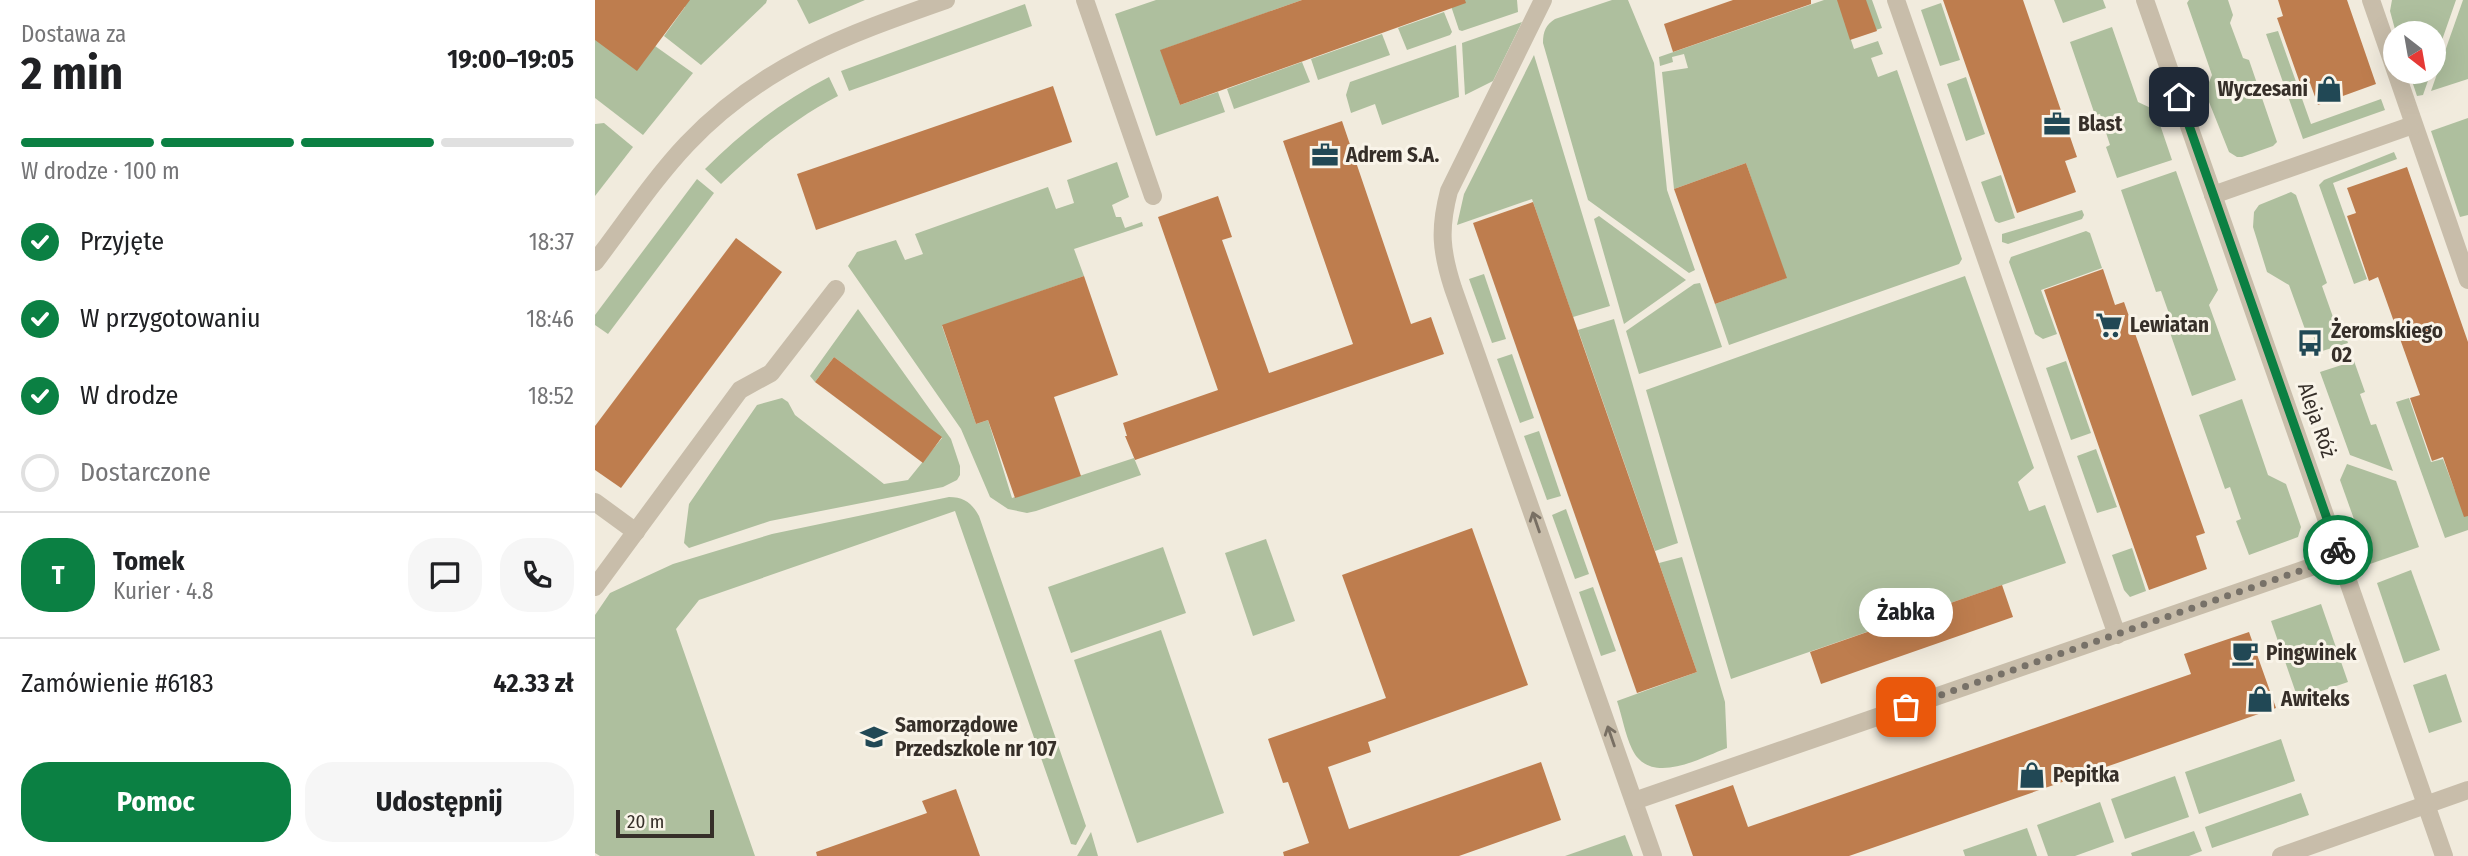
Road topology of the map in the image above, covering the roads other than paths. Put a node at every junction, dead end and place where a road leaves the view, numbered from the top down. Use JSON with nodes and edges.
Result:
{"nodes":[{"id":1,"x":946,"y":0,"type":"edge"},
{"id":2,"x":1085,"y":0,"type":"edge"},
{"id":3,"x":1543,"y":0,"type":"edge"},
{"id":4,"x":1896,"y":0,"type":"edge"},
{"id":5,"x":2145,"y":0,"type":"edge"},
{"id":6,"x":2371,"y":0,"type":"edge"},
{"id":7,"x":2413,"y":125,"type":"junction"},
{"id":8,"x":2213,"y":195,"type":"junction"},
{"id":9,"x":1153,"y":196,"type":"dead end"},
{"id":10,"x":595,"y":262,"type":"edge"},
{"id":11,"x":2468,"y":280,"type":"edge"},
{"id":12,"x":836,"y":289,"type":"dead end"},
{"id":13,"x":595,"y":502,"type":"edge"},
{"id":14,"x":636,"y":532,"type":"junction"},
{"id":15,"x":2340,"y":557,"type":"junction"},
{"id":16,"x":595,"y":587,"type":"edge"},
{"id":17,"x":2117,"y":635,"type":"junction"},
{"id":18,"x":2468,"y":790,"type":"edge"},
{"id":19,"x":1634,"y":801,"type":"junction"},
{"id":20,"x":2426,"y":805,"type":"junction"},
{"id":21,"x":1653,"y":856,"type":"edge"},
{"id":22,"x":2281,"y":856,"type":"edge"},
{"id":23,"x":2444,"y":856,"type":"edge"}],
"edges":[{"from":1,"to":10,"type":"street"},
{"from":2,"to":9,"type":"street"},
{"from":19,"to":3,"type":"street","one_way":true},
{"from":4,"to":17,"type":"street"},
{"from":5,"to":8,"type":"street","name":"Aleja Róż"},
{"from":6,"to":7,"type":"street"},
{"from":7,"to":8,"type":"street"},
{"from":7,"to":11,"type":"street"},
{"from":8,"to":15,"type":"street","name":"Aleja Róż"},
{"from":12,"to":14,"type":"street"},
{"from":13,"to":14,"type":"street"},
{"from":14,"to":16,"type":"street"},
{"from":15,"to":17,"type":"street"},
{"from":15,"to":20,"type":"street","name":"Aleja Róż"},
{"from":17,"to":19,"type":"street"},
{"from":18,"to":20,"type":"street"},
{"from":19,"to":21,"type":"street"},
{"from":20,"to":22,"type":"street"},
{"from":20,"to":23,"type":"street","name":"Aleja Róż"}]}
